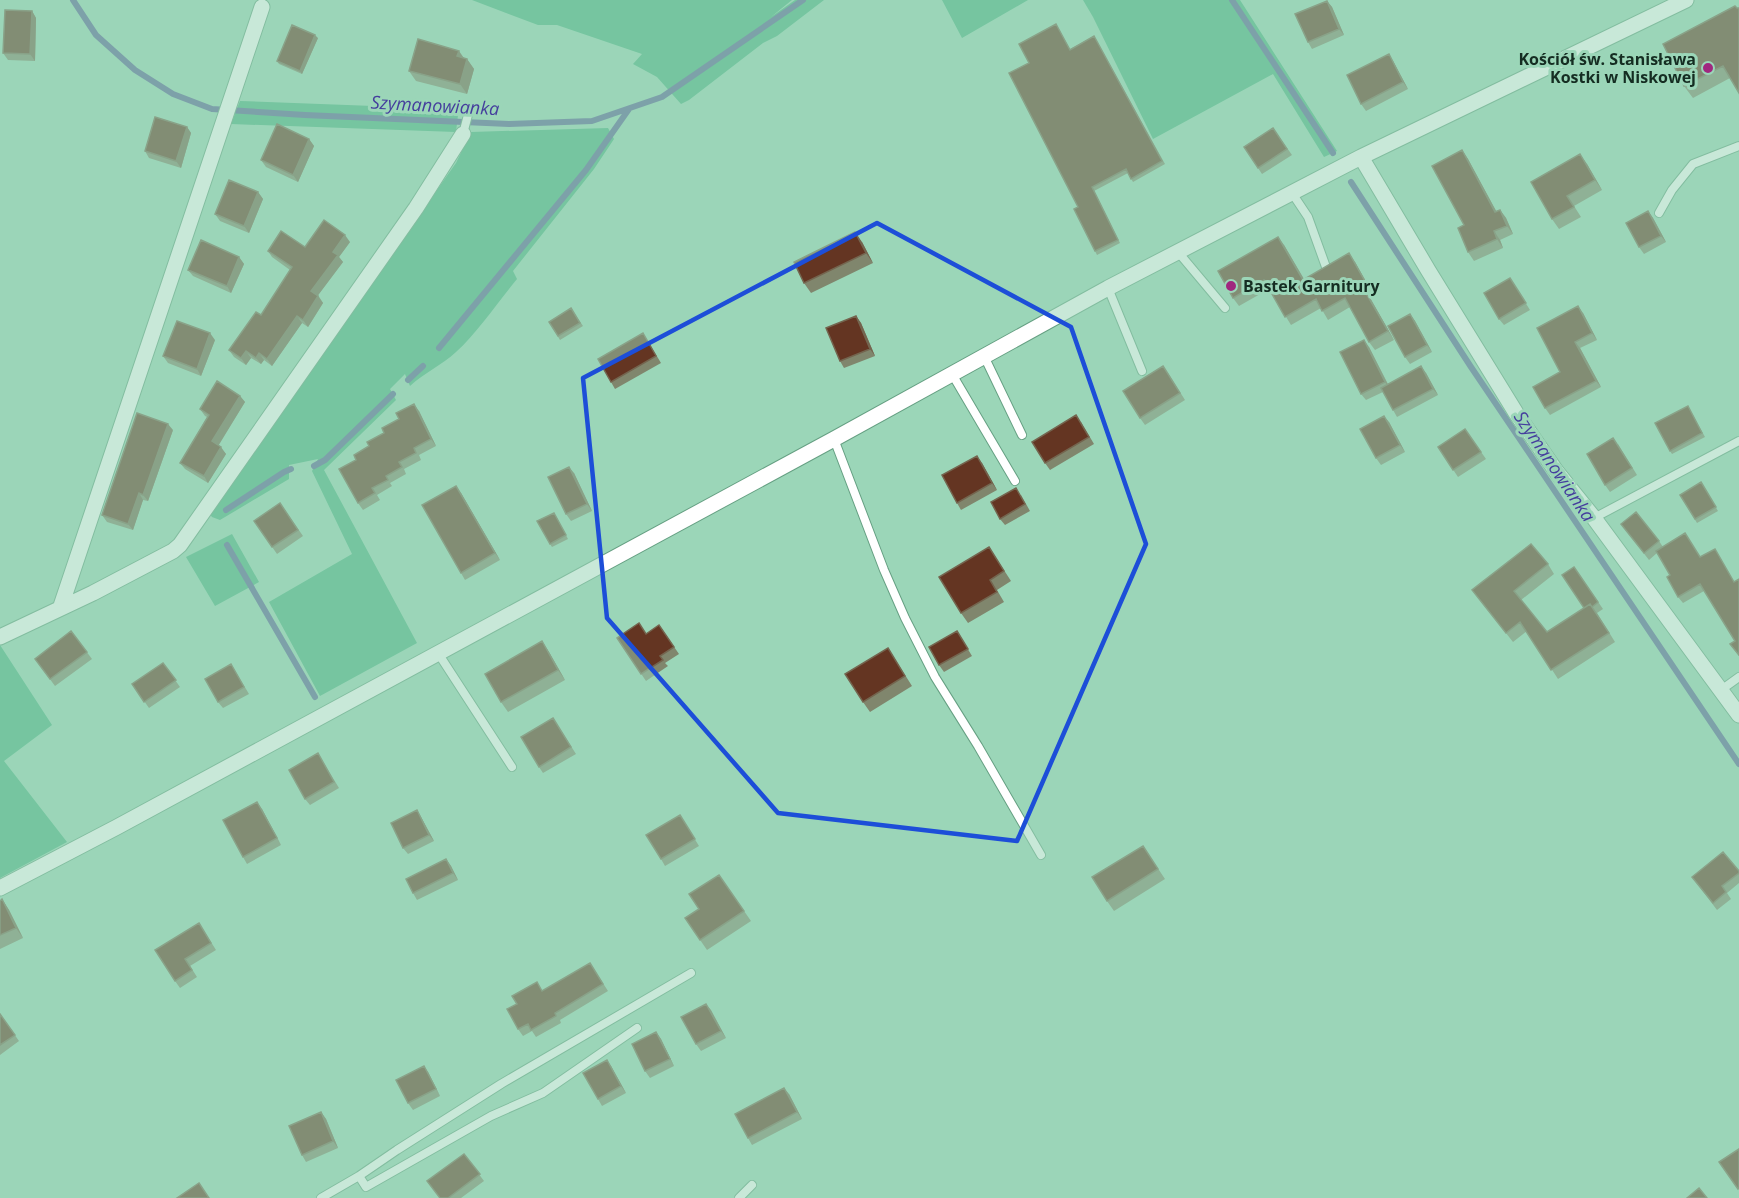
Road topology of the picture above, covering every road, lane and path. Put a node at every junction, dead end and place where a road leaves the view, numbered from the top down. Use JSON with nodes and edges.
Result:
{"nodes":[{"id":1,"x":1686,"y":0,"type":"edge"},
{"id":2,"x":262,"y":7,"type":"dead end"},
{"id":3,"x":469,"y":111,"type":"dead end"},
{"id":4,"x":463,"y":134,"type":"joint"},
{"id":5,"x":1739,"y":146,"type":"edge"},
{"id":6,"x":1361,"y":157,"type":"junction"},
{"id":7,"x":1292,"y":193,"type":"junction"},
{"id":8,"x":1659,"y":213,"type":"dead end"},
{"id":9,"x":1178,"y":252,"type":"junction"},
{"id":10,"x":1326,"y":267,"type":"edge"},
{"id":11,"x":1108,"y":288,"type":"junction"},
{"id":12,"x":1224,"y":308,"type":"dead end"},
{"id":13,"x":984,"y":356,"type":"junction"},
{"id":14,"x":1142,"y":371,"type":"dead end"},
{"id":15,"x":952,"y":374,"type":"junction"},
{"id":16,"x":1022,"y":435,"type":"dead end"},
{"id":17,"x":834,"y":439,"type":"junction"},
{"id":18,"x":1739,"y":441,"type":"edge"},
{"id":19,"x":1015,"y":481,"type":"dead end"},
{"id":20,"x":1594,"y":518,"type":"junction"},
{"id":21,"x":61,"y":606,"type":"junction"},
{"id":22,"x":0,"y":636,"type":"edge"},
{"id":23,"x":438,"y":653,"type":"junction"},
{"id":24,"x":1739,"y":677,"type":"edge"},
{"id":25,"x":1721,"y":690,"type":"junction"},
{"id":26,"x":1739,"y":715,"type":"edge"},
{"id":27,"x":512,"y":767,"type":"dead end"},
{"id":28,"x":1041,"y":855,"type":"dead end"},
{"id":29,"x":0,"y":888,"type":"edge"},
{"id":30,"x":691,"y":973,"type":"dead end"},
{"id":31,"x":638,"y":1028,"type":"dead end"},
{"id":32,"x":359,"y":1176,"type":"junction"},
{"id":33,"x":752,"y":1185,"type":"dead end"},
{"id":34,"x":321,"y":1198,"type":"edge"},
{"id":35,"x":739,"y":1198,"type":"edge"}],
"edges":[{"from":1,"to":6,"type":"street"},
{"from":2,"to":21,"type":"street"},
{"from":3,"to":4,"type":"lane"},
{"from":4,"to":21,"type":"street"},
{"from":5,"to":8,"type":"lane"},
{"from":6,"to":7,"type":"street"},
{"from":6,"to":20,"type":"street"},
{"from":7,"to":9,"type":"street"},
{"from":7,"to":10,"type":"lane"},
{"from":9,"to":11,"type":"street"},
{"from":9,"to":12,"type":"lane"},
{"from":11,"to":13,"type":"street"},
{"from":11,"to":14,"type":"lane"},
{"from":13,"to":15,"type":"street"},
{"from":13,"to":16,"type":"lane"},
{"from":15,"to":17,"type":"street"},
{"from":15,"to":19,"type":"lane"},
{"from":17,"to":23,"type":"street"},
{"from":17,"to":28,"type":"lane"},
{"from":18,"to":20,"type":"lane"},
{"from":20,"to":25,"type":"street"},
{"from":21,"to":22,"type":"street"},
{"from":23,"to":27,"type":"lane"},
{"from":23,"to":29,"type":"street"},
{"from":24,"to":25,"type":"lane"},
{"from":25,"to":26,"type":"street"},
{"from":30,"to":32,"type":"lane"},
{"from":31,"to":32,"type":"lane"},
{"from":32,"to":34,"type":"lane"},
{"from":33,"to":35,"type":"lane"}]}
